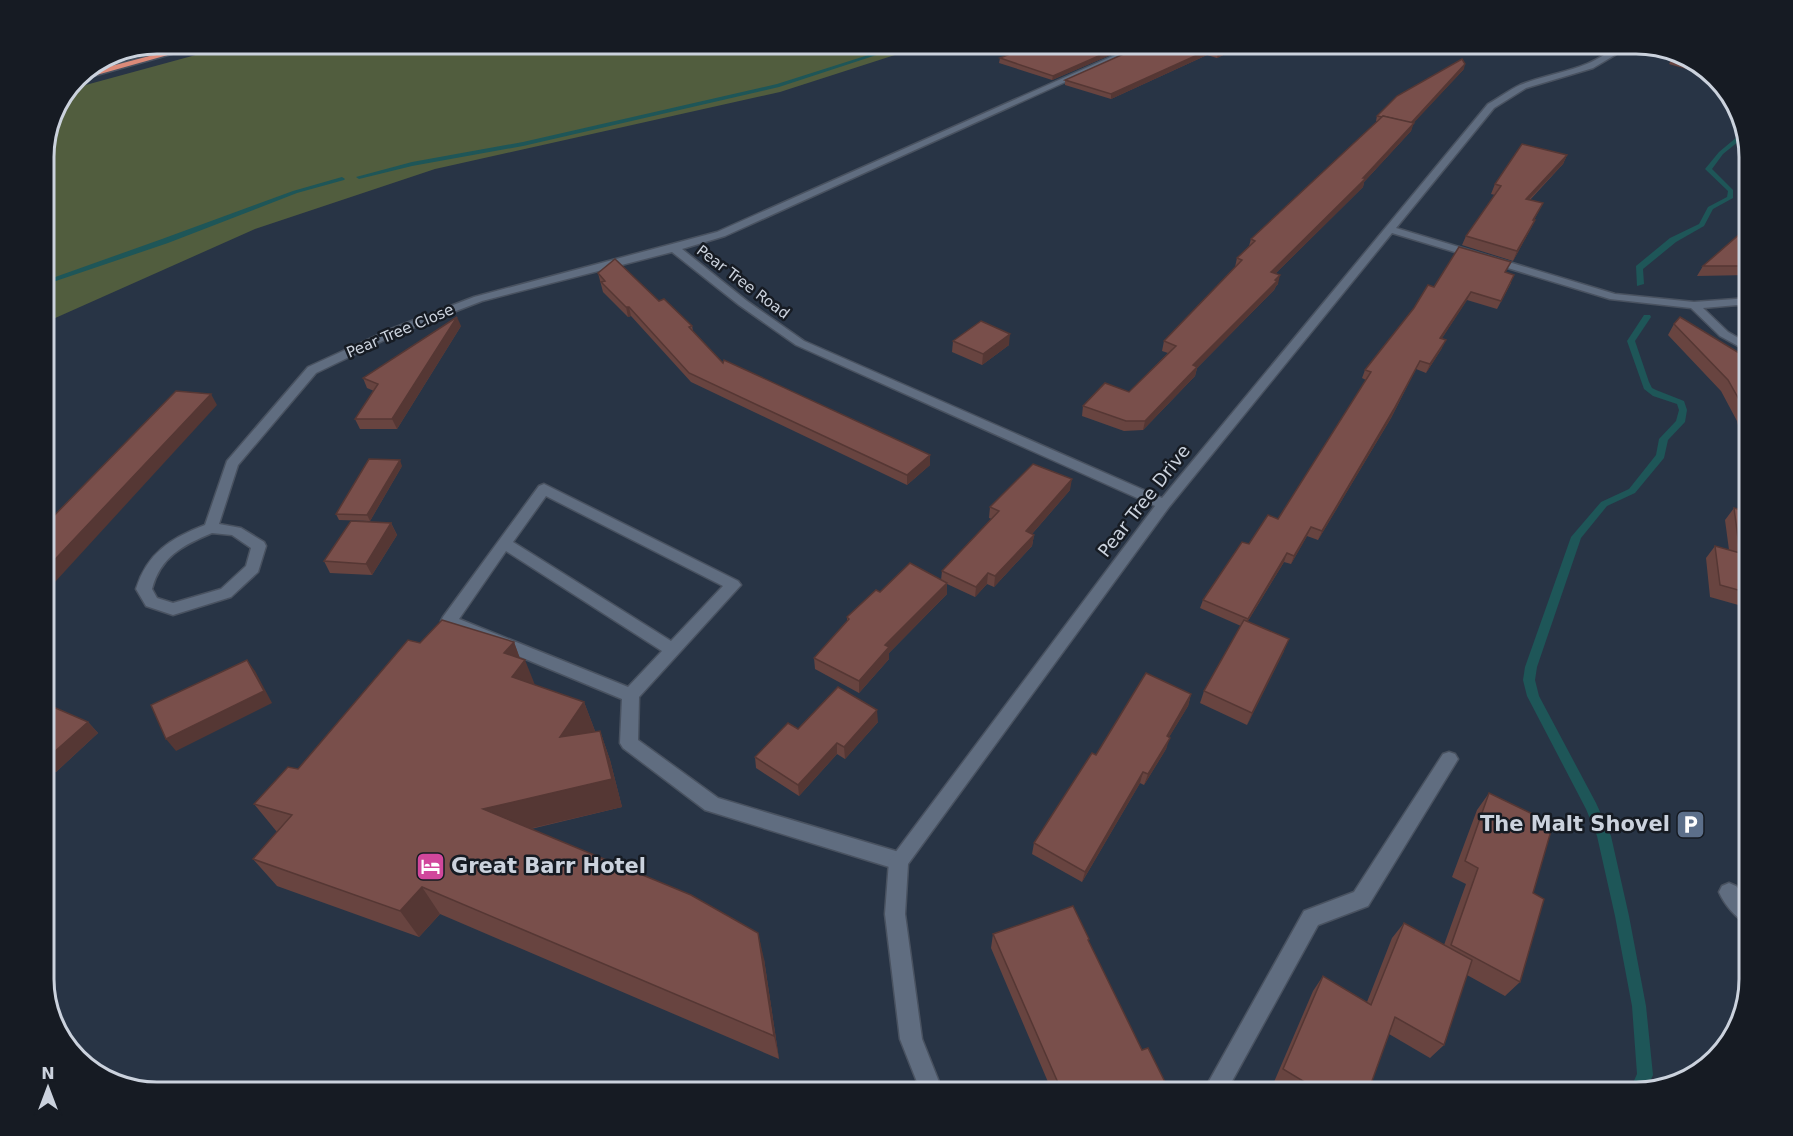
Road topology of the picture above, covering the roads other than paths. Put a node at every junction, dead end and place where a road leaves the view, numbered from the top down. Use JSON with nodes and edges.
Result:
{"nodes":[{"id":1,"x":166,"y":54,"type":"edge"},
{"id":2,"x":1123,"y":54,"type":"edge"},
{"id":3,"x":1609,"y":54,"type":"edge"},
{"id":4,"x":100,"y":71,"type":"edge"},
{"id":5,"x":1389,"y":230,"type":"junction"},
{"id":6,"x":674,"y":248,"type":"junction"},
{"id":7,"x":1739,"y":302,"type":"edge"},
{"id":8,"x":1694,"y":304,"type":"junction"},
{"id":9,"x":1739,"y":343,"type":"edge"},
{"id":10,"x":1164,"y":504,"type":"junction"},
{"id":11,"x":211,"y":528,"type":"junction"},
{"id":12,"x":504,"y":543,"type":"junction"},
{"id":13,"x":672,"y":650,"type":"junction"},
{"id":14,"x":631,"y":695,"type":"junction"},
{"id":15,"x":1449,"y":759,"type":"dead end"},
{"id":16,"x":899,"y":861,"type":"junction"},
{"id":17,"x":1729,"y":892,"type":"dead end"},
{"id":18,"x":1739,"y":904,"type":"edge"},
{"id":19,"x":928,"y":1082,"type":"edge"},
{"id":20,"x":1220,"y":1082,"type":"edge"}],
"edges":[{"from":1,"to":4,"type":"highway"},
{"from":2,"to":6,"type":"street","name":"Pear Tree Road"},
{"from":3,"to":5,"type":"street","name":"Pear Tree Drive"},
{"from":5,"to":8,"type":"street"},
{"from":5,"to":10,"type":"street","name":"Pear Tree Drive"},
{"from":6,"to":10,"type":"street","name":"Pear Tree Road"},
{"from":6,"to":11,"type":"street","name":"Pear Tree Close"},
{"from":7,"to":8,"type":"street"},
{"from":8,"to":9,"type":"street"},
{"from":10,"to":16,"type":"street","name":"Pear Tree Drive"},
{"from":11,"to":11,"type":"street"},
{"from":12,"to":13,"type":"street"},
{"from":12,"to":13,"type":"street"},
{"from":12,"to":14,"type":"street"},
{"from":13,"to":14,"type":"street"},
{"from":14,"to":16,"type":"street"},
{"from":15,"to":20,"type":"street"},
{"from":16,"to":19,"type":"street"},
{"from":17,"to":18,"type":"street"}]}
